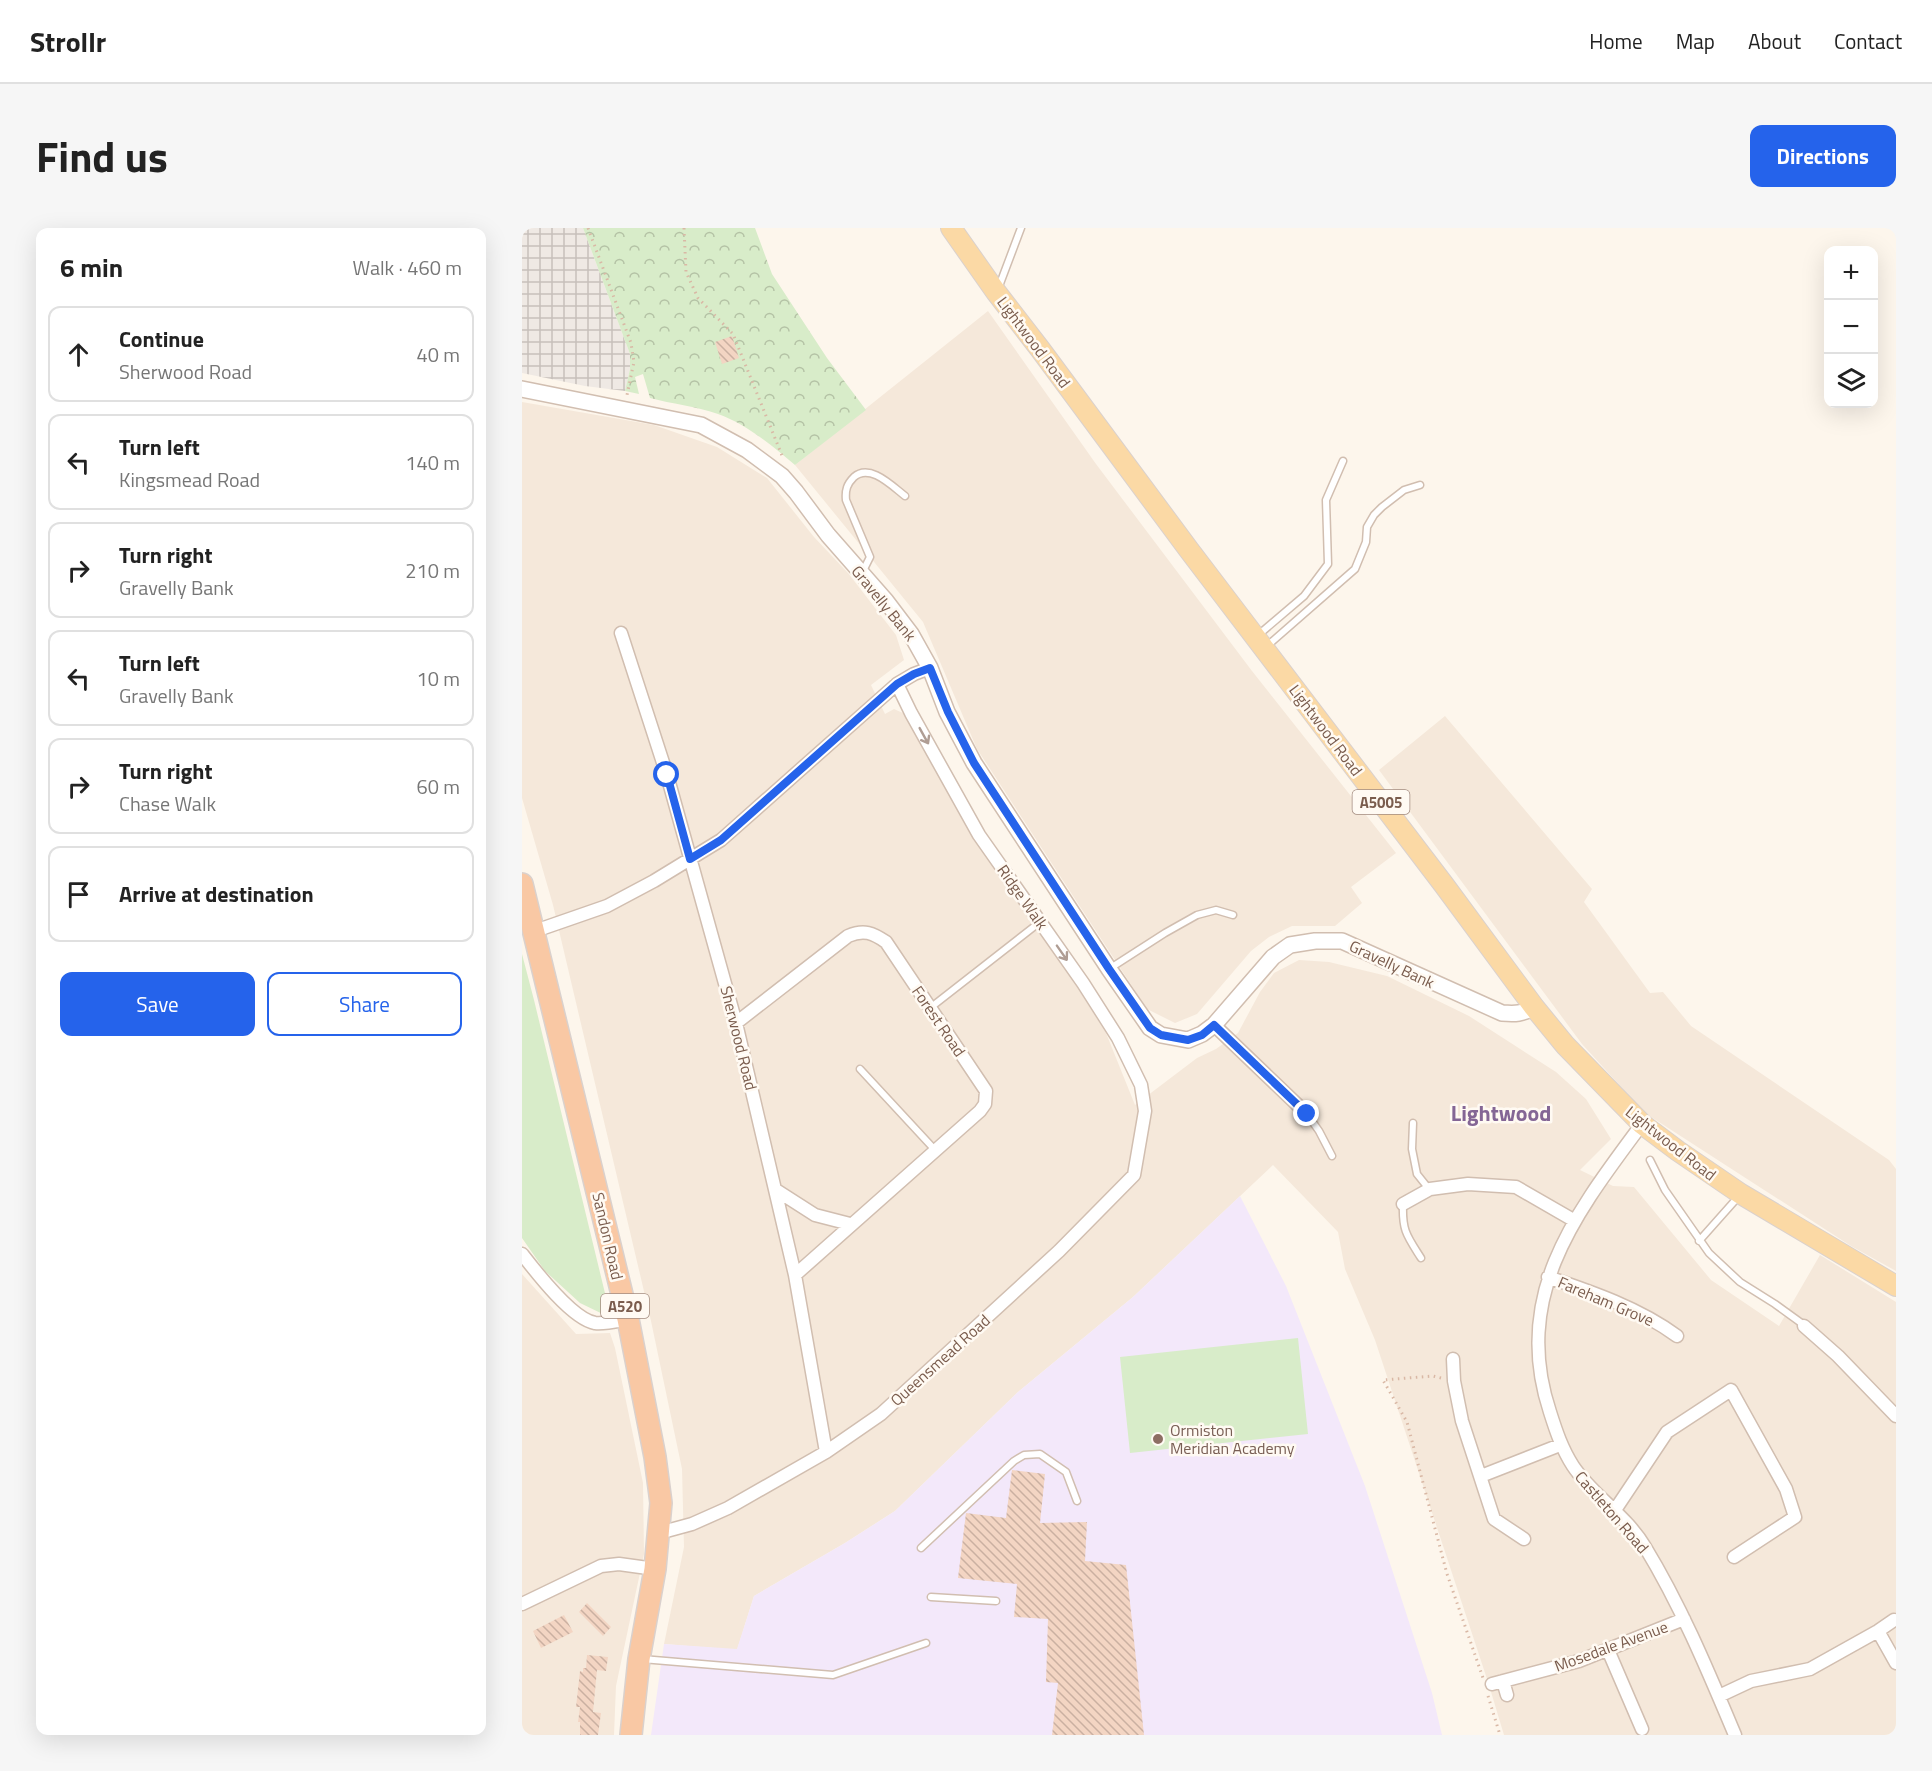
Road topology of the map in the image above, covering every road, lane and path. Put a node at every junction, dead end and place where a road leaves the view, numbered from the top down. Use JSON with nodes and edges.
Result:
{"nodes":[{"id":1,"x":588,"y":228,"type":"edge"},
{"id":2,"x":684,"y":228,"type":"edge"},
{"id":3,"x":951,"y":228,"type":"edge"},
{"id":4,"x":1021,"y":228,"type":"edge"},
{"id":5,"x":996,"y":292,"type":"junction"},
{"id":6,"x":522,"y":389,"type":"edge"},
{"id":7,"x":625,"y":409,"type":"junction"},
{"id":8,"x":1343,"y":460,"type":"dead end"},
{"id":9,"x":788,"y":483,"type":"junction"},
{"id":10,"x":1420,"y":485,"type":"dead end"},
{"id":11,"x":905,"y":496,"type":"dead end"},
{"id":12,"x":861,"y":573,"type":"junction"},
{"id":13,"x":621,"y":633,"type":"dead end"},
{"id":14,"x":1261,"y":643,"type":"junction"},
{"id":15,"x":930,"y":668,"type":"junction"},
{"id":16,"x":897,"y":684,"type":"junction"},
{"id":17,"x":690,"y":859,"type":"junction"},
{"id":18,"x":522,"y":884,"type":"edge"},
{"id":19,"x":1233,"y":915,"type":"dead end"},
{"id":20,"x":1040,"y":922,"type":"junction"},
{"id":21,"x":535,"y":932,"type":"junction"},
{"id":22,"x":1109,"y":969,"type":"junction"},
{"id":23,"x":1534,"y":1007,"type":"junction"},
{"id":24,"x":930,"y":1008,"type":"junction"},
{"id":25,"x":736,"y":1023,"type":"junction"},
{"id":26,"x":1214,"y":1025,"type":"junction"},
{"id":27,"x":860,"y":1069,"type":"dead end"},
{"id":28,"x":1145,"y":1111,"type":"joint"},
{"id":29,"x":1307,"y":1114,"type":"joint"},
{"id":30,"x":1413,"y":1123,"type":"dead end"},
{"id":31,"x":1642,"y":1124,"type":"junction"},
{"id":32,"x":936,"y":1150,"type":"junction"},
{"id":33,"x":1332,"y":1156,"type":"dead end"},
{"id":34,"x":1650,"y":1160,"type":"dead end"},
{"id":35,"x":1430,"y":1189,"type":"junction"},
{"id":36,"x":776,"y":1190,"type":"junction"},
{"id":37,"x":1741,"y":1194,"type":"junction"},
{"id":38,"x":1403,"y":1204,"type":"joint"},
{"id":39,"x":1575,"y":1221,"type":"junction"},
{"id":40,"x":850,"y":1224,"type":"junction"},
{"id":41,"x":1699,"y":1241,"type":"junction"},
{"id":42,"x":522,"y":1254,"type":"edge"},
{"id":43,"x":1421,"y":1258,"type":"dead end"},
{"id":44,"x":795,"y":1275,"type":"junction"},
{"id":45,"x":1548,"y":1277,"type":"junction"},
{"id":46,"x":1896,"y":1286,"type":"edge"},
{"id":47,"x":1671,"y":1314,"type":"dead end"},
{"id":48,"x":628,"y":1319,"type":"junction"},
{"id":49,"x":1663,"y":1326,"type":"junction"},
{"id":50,"x":1804,"y":1326,"type":"joint"},
{"id":51,"x":1677,"y":1336,"type":"dead end"},
{"id":52,"x":1454,"y":1359,"type":"dead end"},
{"id":53,"x":1454,"y":1381,"type":"junction"},
{"id":54,"x":1896,"y":1416,"type":"edge"},
{"id":55,"x":1560,"y":1445,"type":"junction"},
{"id":56,"x":826,"y":1452,"type":"junction"},
{"id":57,"x":1481,"y":1476,"type":"junction"},
{"id":58,"x":1077,"y":1501,"type":"dead end"},
{"id":59,"x":1615,"y":1510,"type":"junction"},
{"id":60,"x":659,"y":1533,"type":"junction"},
{"id":61,"x":1524,"y":1539,"type":"dead end"},
{"id":62,"x":921,"y":1548,"type":"dead end"},
{"id":63,"x":1734,"y":1557,"type":"dead end"},
{"id":64,"x":655,"y":1569,"type":"junction"},
{"id":65,"x":930,"y":1597,"type":"dead end"},
{"id":66,"x":996,"y":1601,"type":"dead end"},
{"id":67,"x":522,"y":1604,"type":"edge"},
{"id":68,"x":1684,"y":1619,"type":"junction"},
{"id":69,"x":1894,"y":1620,"type":"dead end"},
{"id":70,"x":1878,"y":1632,"type":"junction"},
{"id":71,"x":926,"y":1643,"type":"dead end"},
{"id":72,"x":1608,"y":1650,"type":"junction"},
{"id":73,"x":639,"y":1659,"type":"junction"},
{"id":74,"x":1896,"y":1663,"type":"edge"},
{"id":75,"x":1491,"y":1684,"type":"junction"},
{"id":76,"x":1507,"y":1695,"type":"dead end"},
{"id":77,"x":1719,"y":1696,"type":"junction"},
{"id":78,"x":1642,"y":1729,"type":"dead end"},
{"id":79,"x":631,"y":1735,"type":"edge"},
{"id":80,"x":1500,"y":1735,"type":"edge"},
{"id":81,"x":1734,"y":1735,"type":"edge"}],
"edges":[{"from":1,"to":7,"type":"path"},
{"from":2,"to":9,"type":"path"},
{"from":3,"to":5,"type":"main road","name":"Lightwood Road","number":"A5005"},
{"from":4,"to":5,"type":"lane"},
{"from":5,"to":14,"type":"main road","name":"Lightwood Road","number":"A5005"},
{"from":6,"to":7,"type":"street","name":"Gravelly Bank"},
{"from":7,"to":9,"type":"street","name":"Gravelly Bank"},
{"from":8,"to":14,"type":"lane"},
{"from":9,"to":12,"type":"street","name":"Gravelly Bank"},
{"from":10,"to":14,"type":"lane"},
{"from":11,"to":12,"type":"lane"},
{"from":12,"to":15,"type":"street","name":"Gravelly Bank"},
{"from":13,"to":17,"type":"street","name":"Sherwood Road"},
{"from":14,"to":23,"type":"main road","name":"Lightwood Road","number":"A5005"},
{"from":15,"to":16,"type":"street"},
{"from":15,"to":22,"type":"street","name":"Gravelly Bank"},
{"from":16,"to":17,"type":"street"},
{"from":16,"to":20,"type":"street","name":"Ridge Walk","one_way":true},
{"from":17,"to":21,"type":"street"},
{"from":17,"to":25,"type":"street","name":"Sherwood Road"},
{"from":18,"to":21,"type":"highway","name":"Sandon Road","number":"A520"},
{"from":19,"to":22,"type":"lane"},
{"from":20,"to":24,"type":"lane"},
{"from":20,"to":28,"type":"street","name":"Ridge Walk","one_way":true},
{"from":21,"to":48,"type":"highway","name":"Sandon Road","number":"A520"},
{"from":22,"to":26,"type":"street","name":"Gravelly Bank"},
{"from":23,"to":26,"type":"street","name":"Gravelly Bank"},
{"from":23,"to":31,"type":"main road","name":"Lightwood Road","number":"A5005"},
{"from":24,"to":25,"type":"street","name":"Forest Road"},
{"from":24,"to":32,"type":"street","name":"Forest Road"},
{"from":25,"to":36,"type":"street","name":"Sherwood Road"},
{"from":26,"to":29,"type":"street"},
{"from":27,"to":32,"type":"lane"},
{"from":28,"to":56,"type":"street","name":"Queensmead Road"},
{"from":29,"to":33,"type":"lane"},
{"from":30,"to":35,"type":"lane"},
{"from":31,"to":37,"type":"main road","name":"Lightwood Road","number":"A5005"},
{"from":31,"to":39,"type":"street","name":"Castleton Road"},
{"from":32,"to":40,"type":"street","name":"Forest Road"},
{"from":34,"to":41,"type":"lane"},
{"from":35,"to":38,"type":"street"},
{"from":35,"to":39,"type":"street"},
{"from":36,"to":40,"type":"street"},
{"from":36,"to":44,"type":"street","name":"Sherwood Road"},
{"from":37,"to":41,"type":"lane"},
{"from":37,"to":46,"type":"main road","name":"Lightwood Road","number":"A5005"},
{"from":38,"to":43,"type":"lane"},
{"from":39,"to":45,"type":"street","name":"Castleton Road"},
{"from":40,"to":44,"type":"street","name":"Forest Road"},
{"from":41,"to":50,"type":"lane"},
{"from":42,"to":48,"type":"street"},
{"from":44,"to":56,"type":"street","name":"Sherwood Road"},
{"from":45,"to":49,"type":"street","name":"Fareham Grove"},
{"from":45,"to":55,"type":"street","name":"Castleton Road"},
{"from":47,"to":49,"type":"street","name":"Fareham Grove"},
{"from":48,"to":60,"type":"highway","name":"Sandon Road","number":"A520"},
{"from":49,"to":51,"type":"street","name":"Fareham Grove"},
{"from":50,"to":54,"type":"street"},
{"from":52,"to":53,"type":"street"},
{"from":53,"to":57,"type":"street"},
{"from":53,"to":75,"type":"path"},
{"from":55,"to":57,"type":"street"},
{"from":55,"to":59,"type":"street","name":"Castleton Road"},
{"from":56,"to":60,"type":"street","name":"Queensmead Road"},
{"from":57,"to":61,"type":"street"},
{"from":58,"to":62,"type":"lane"},
{"from":59,"to":63,"type":"street"},
{"from":59,"to":68,"type":"street","name":"Castleton Road"},
{"from":60,"to":64,"type":"highway","name":"Sandon Road","number":"A520"},
{"from":64,"to":67,"type":"street"},
{"from":64,"to":73,"type":"highway","name":"Sandon Road","number":"A520"},
{"from":65,"to":66,"type":"lane"},
{"from":68,"to":72,"type":"street","name":"Mosedale Avenue"},
{"from":68,"to":77,"type":"street","name":"Castleton Road"},
{"from":69,"to":70,"type":"street"},
{"from":70,"to":74,"type":"street"},
{"from":70,"to":77,"type":"street"},
{"from":71,"to":73,"type":"lane"},
{"from":72,"to":75,"type":"street","name":"Mosedale Avenue"},
{"from":72,"to":78,"type":"street"},
{"from":73,"to":79,"type":"highway","name":"Sandon Road","number":"A520"},
{"from":75,"to":76,"type":"street"},
{"from":75,"to":80,"type":"path"},
{"from":77,"to":81,"type":"street","name":"Castleton Road"}]}
